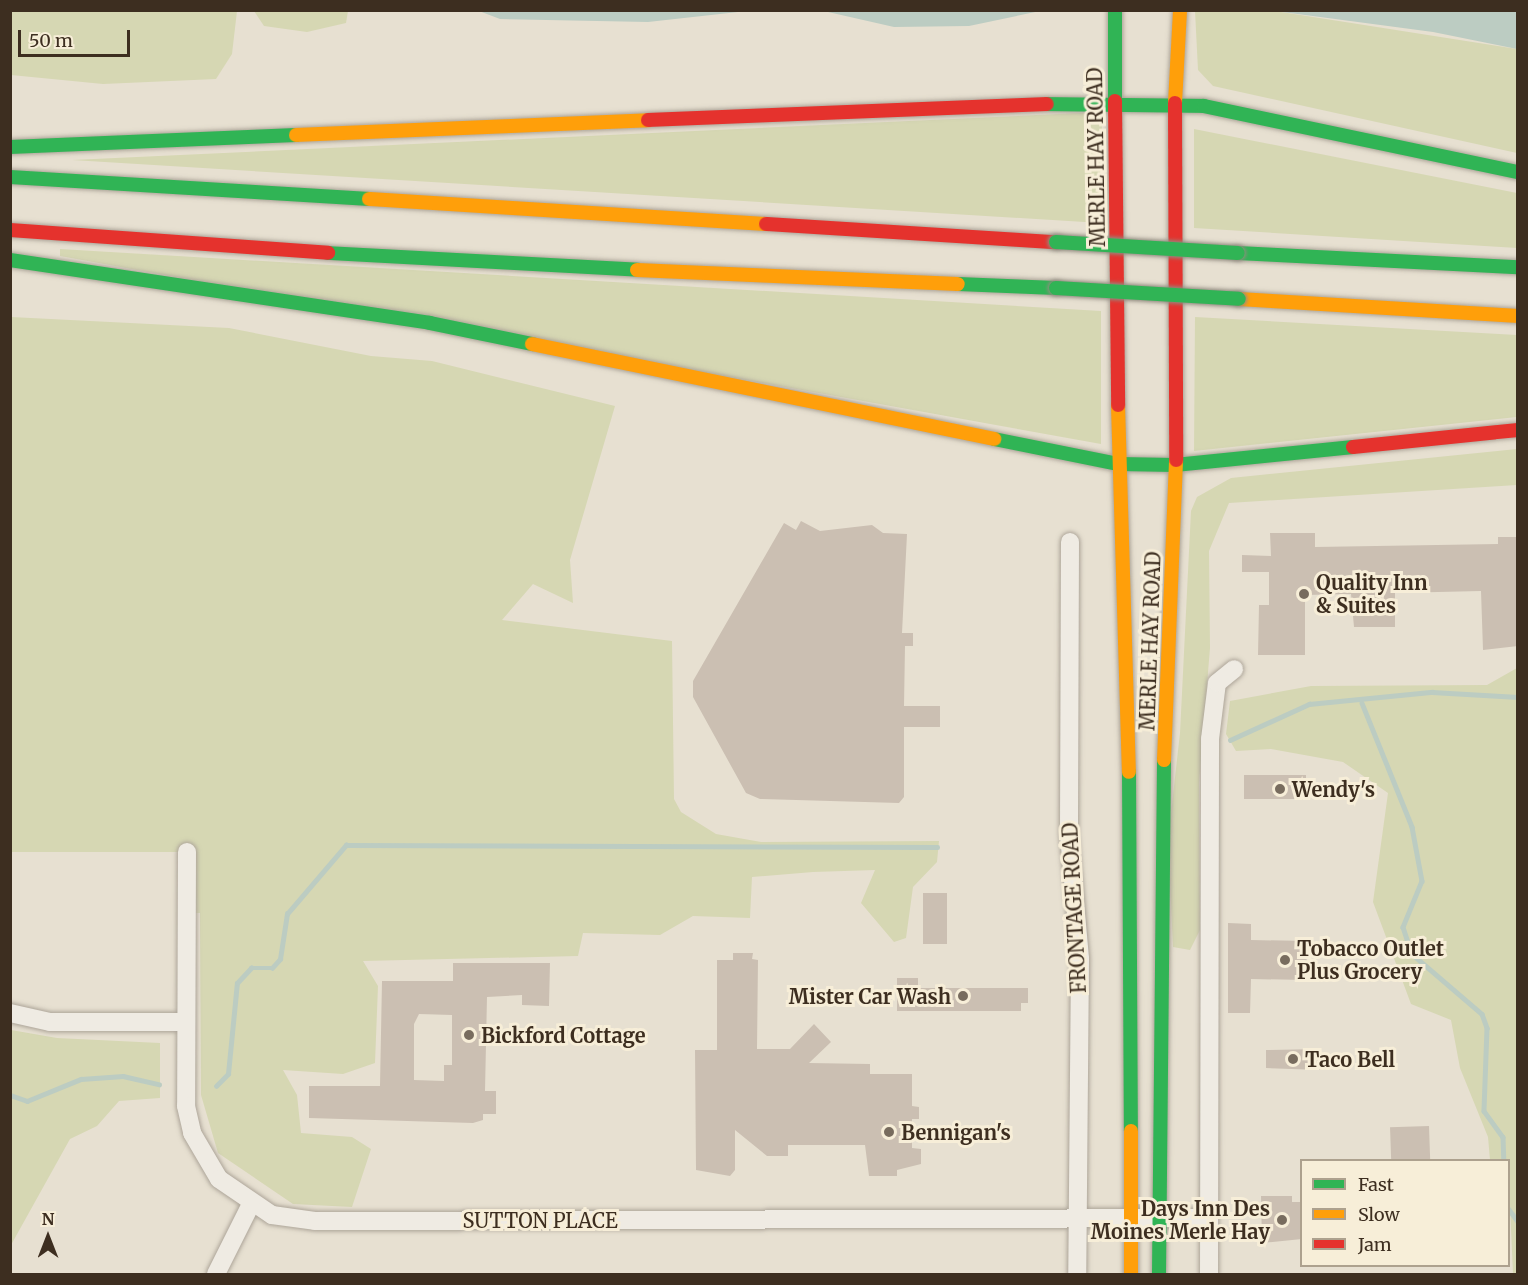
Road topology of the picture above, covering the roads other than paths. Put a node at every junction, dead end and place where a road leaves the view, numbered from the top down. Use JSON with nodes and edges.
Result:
{"nodes":[{"id":1,"x":1114,"y":10,"type":"edge"},
{"id":2,"x":1180,"y":10,"type":"edge"},
{"id":3,"x":1115,"y":101,"type":"junction"},
{"id":4,"x":1175,"y":103,"type":"junction"},
{"id":5,"x":10,"y":147,"type":"edge"},
{"id":6,"x":1518,"y":172,"type":"edge"},
{"id":7,"x":10,"y":177,"type":"edge"},
{"id":8,"x":10,"y":230,"type":"edge"},
{"id":9,"x":10,"y":260,"type":"edge"},
{"id":10,"x":1518,"y":267,"type":"edge"},
{"id":11,"x":1518,"y":316,"type":"edge"},
{"id":12,"x":1518,"y":430,"type":"edge"},
{"id":13,"x":1118,"y":464,"type":"junction"},
{"id":14,"x":1175,"y":465,"type":"junction"},
{"id":15,"x":1070,"y":542,"type":"dead end"},
{"id":16,"x":1234,"y":669,"type":"dead end"},
{"id":17,"x":187,"y":852,"type":"dead end"},
{"id":18,"x":10,"y":1013,"type":"edge"},
{"id":19,"x":186,"y":1022,"type":"junction"},
{"id":20,"x":251,"y":1204,"type":"junction"},
{"id":21,"x":1077,"y":1218,"type":"junction"},
{"id":22,"x":1132,"y":1218,"type":"junction"},
{"id":23,"x":1159,"y":1218,"type":"junction"},
{"id":24,"x":1209,"y":1218,"type":"junction"},
{"id":25,"x":216,"y":1275,"type":"edge"},
{"id":26,"x":1077,"y":1275,"type":"edge"},
{"id":27,"x":1131,"y":1275,"type":"edge"},
{"id":28,"x":1159,"y":1275,"type":"edge"},
{"id":29,"x":1209,"y":1275,"type":"edge"}],
"edges":[{"from":1,"to":3,"type":"main road","name":"MERLE HAY ROAD"},
{"from":2,"to":4,"type":"main road","name":"MERLE HAY ROAD"},
{"from":3,"to":4,"type":"main road"},
{"from":3,"to":5,"type":"main road"},
{"from":3,"to":13,"type":"main road","name":"MERLE HAY ROAD"},
{"from":4,"to":6,"type":"main road"},
{"from":4,"to":14,"type":"main road","name":"MERLE HAY ROAD"},
{"from":7,"to":10,"type":"main road","bridge":true},
{"from":8,"to":11,"type":"main road","bridge":true},
{"from":9,"to":13,"type":"main road"},
{"from":12,"to":14,"type":"main road"},
{"from":13,"to":14,"type":"main road"},
{"from":13,"to":22,"type":"main road","name":"MERLE HAY ROAD"},
{"from":14,"to":23,"type":"main road","name":"MERLE HAY ROAD"},
{"from":15,"to":21,"type":"street","name":"FRONTAGE ROAD"},
{"from":16,"to":24,"type":"street"},
{"from":17,"to":19,"type":"street","name":"SUTTON PLACE"},
{"from":18,"to":19,"type":"street"},
{"from":19,"to":20,"type":"street","name":"SUTTON PLACE"},
{"from":20,"to":21,"type":"street","name":"SUTTON PLACE"},
{"from":20,"to":25,"type":"street"},
{"from":21,"to":22,"type":"street","name":"SUTTON PLACE"},
{"from":21,"to":26,"type":"street","name":"FRONTAGE ROAD"},
{"from":22,"to":23,"type":"street","name":"SUTTON PLACE"},
{"from":22,"to":27,"type":"main road","name":"MERLE HAY ROAD"},
{"from":23,"to":24,"type":"street","name":"SUTTON PLACE"},
{"from":23,"to":28,"type":"main road","name":"MERLE HAY ROAD"},
{"from":24,"to":29,"type":"street"}]}
